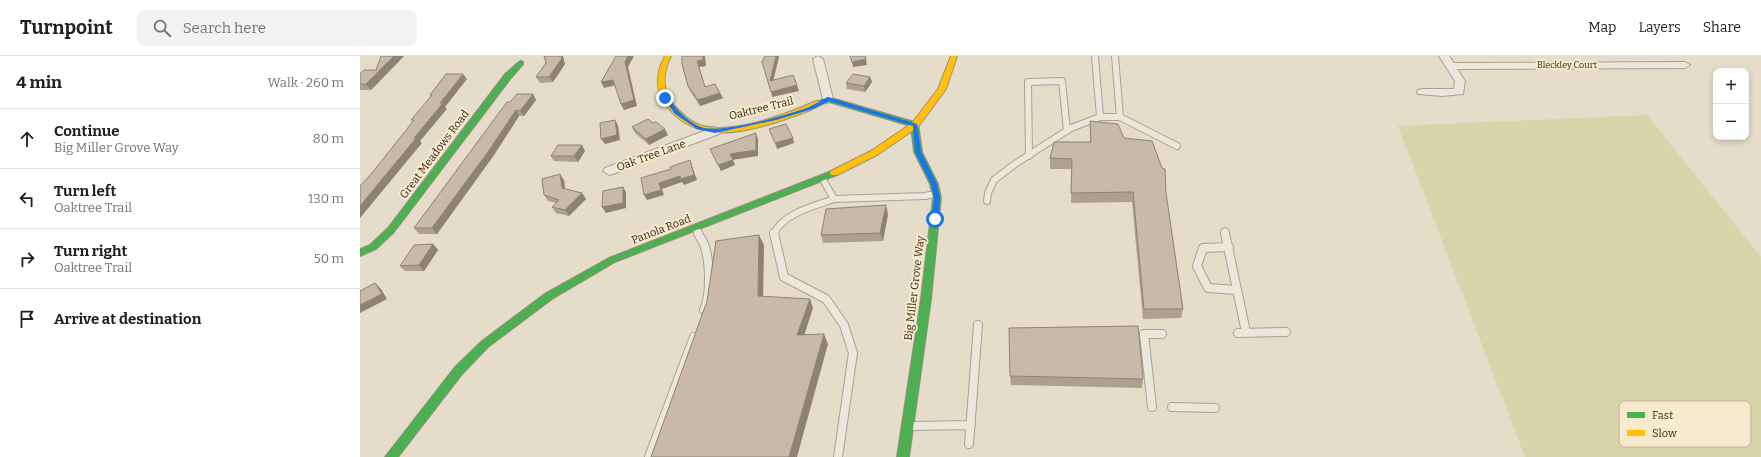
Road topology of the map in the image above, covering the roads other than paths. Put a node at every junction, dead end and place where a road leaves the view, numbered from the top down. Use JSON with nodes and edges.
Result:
{"nodes":[{"id":1,"x":668,"y":56,"type":"edge"},
{"id":2,"x":954,"y":56,"type":"edge"},
{"id":3,"x":1095,"y":56,"type":"edge"},
{"id":4,"x":1115,"y":56,"type":"edge"},
{"id":5,"x":1444,"y":56,"type":"edge"},
{"id":6,"x":818,"y":59,"type":"dead end"},
{"id":7,"x":521,"y":63,"type":"dead end"},
{"id":8,"x":1685,"y":65,"type":"dead end"},
{"id":9,"x":1450,"y":66,"type":"junction"},
{"id":10,"x":1422,"y":92,"type":"dead end"},
{"id":11,"x":828,"y":99,"type":"junction"},
{"id":12,"x":1100,"y":116,"type":"junction"},
{"id":13,"x":1120,"y":117,"type":"junction"},
{"id":14,"x":915,"y":125,"type":"junction"},
{"id":15,"x":1067,"y":131,"type":"junction"},
{"id":16,"x":715,"y":132,"type":"junction"},
{"id":17,"x":890,"y":142,"type":"junction"},
{"id":18,"x":1177,"y":146,"type":"dead end"},
{"id":19,"x":918,"y":152,"type":"junction"},
{"id":20,"x":1029,"y":156,"type":"junction"},
{"id":21,"x":609,"y":171,"type":"dead end"},
{"id":22,"x":822,"y":178,"type":"junction"},
{"id":23,"x":936,"y":194,"type":"junction"},
{"id":24,"x":834,"y":199,"type":"junction"},
{"id":25,"x":987,"y":201,"type":"dead end"},
{"id":26,"x":695,"y":228,"type":"junction"},
{"id":27,"x":1226,"y":231,"type":"dead end"},
{"id":28,"x":1229,"y":247,"type":"junction"},
{"id":29,"x":360,"y":253,"type":"edge"},
{"id":30,"x":1237,"y":290,"type":"junction"},
{"id":31,"x":978,"y":325,"type":"dead end"},
{"id":32,"x":1286,"y":332,"type":"dead end"},
{"id":33,"x":1162,"y":334,"type":"dead end"},
{"id":34,"x":1152,"y":407,"type":"dead end"},
{"id":35,"x":1172,"y":408,"type":"dead end"},
{"id":36,"x":1215,"y":408,"type":"dead end"},
{"id":37,"x":971,"y":425,"type":"junction"},
{"id":38,"x":908,"y":426,"type":"junction"},
{"id":39,"x":969,"y":444,"type":"dead end"},
{"id":40,"x":391,"y":457,"type":"edge"},
{"id":41,"x":650,"y":457,"type":"edge"},
{"id":42,"x":838,"y":457,"type":"edge"},
{"id":43,"x":903,"y":457,"type":"edge"}],
"edges":[{"from":1,"to":16,"type":"street","name":"Oaktree Trail"},
{"from":2,"to":14,"type":"street","name":"Panola Road"},
{"from":3,"to":12,"type":"lane"},
{"from":4,"to":13,"type":"lane"},
{"from":5,"to":9,"type":"street"},
{"from":6,"to":11,"type":"street"},
{"from":7,"to":29,"type":"street","name":"Great Meadows Road"},
{"from":8,"to":9,"type":"street","name":"Bleckley Court"},
{"from":9,"to":10,"type":"street"},
{"from":11,"to":14,"type":"street"},
{"from":11,"to":16,"type":"street","name":"Oaktree Trail"},
{"from":12,"to":13,"type":"lane"},
{"from":12,"to":15,"type":"lane"},
{"from":13,"to":18,"type":"lane"},
{"from":14,"to":17,"type":"street","name":"Panola Road"},
{"from":14,"to":19,"type":"street","name":"Big Miller Grove Way"},
{"from":15,"to":20,"type":"lane"},
{"from":15,"to":20,"type":"lane"},
{"from":16,"to":21,"type":"street","name":"Oak Tree Lane"},
{"from":17,"to":19,"type":"street"},
{"from":17,"to":22,"type":"street","name":"Panola Road"},
{"from":19,"to":23,"type":"street","name":"Big Miller Grove Way"},
{"from":20,"to":25,"type":"lane"},
{"from":22,"to":24,"type":"lane"},
{"from":22,"to":26,"type":"street","name":"Panola Road"},
{"from":23,"to":24,"type":"lane"},
{"from":23,"to":38,"type":"street","name":"Big Miller Grove Way"},
{"from":24,"to":42,"type":"lane"},
{"from":26,"to":40,"type":"street","name":"Panola Road"},
{"from":26,"to":41,"type":"lane"},
{"from":27,"to":28,"type":"lane"},
{"from":28,"to":30,"type":"lane"},
{"from":28,"to":30,"type":"lane"},
{"from":30,"to":32,"type":"lane"},
{"from":31,"to":37,"type":"lane"},
{"from":33,"to":34,"type":"lane"},
{"from":35,"to":36,"type":"lane"},
{"from":37,"to":38,"type":"lane"},
{"from":37,"to":39,"type":"lane"},
{"from":38,"to":43,"type":"street","name":"Big Miller Grove Way"}]}
